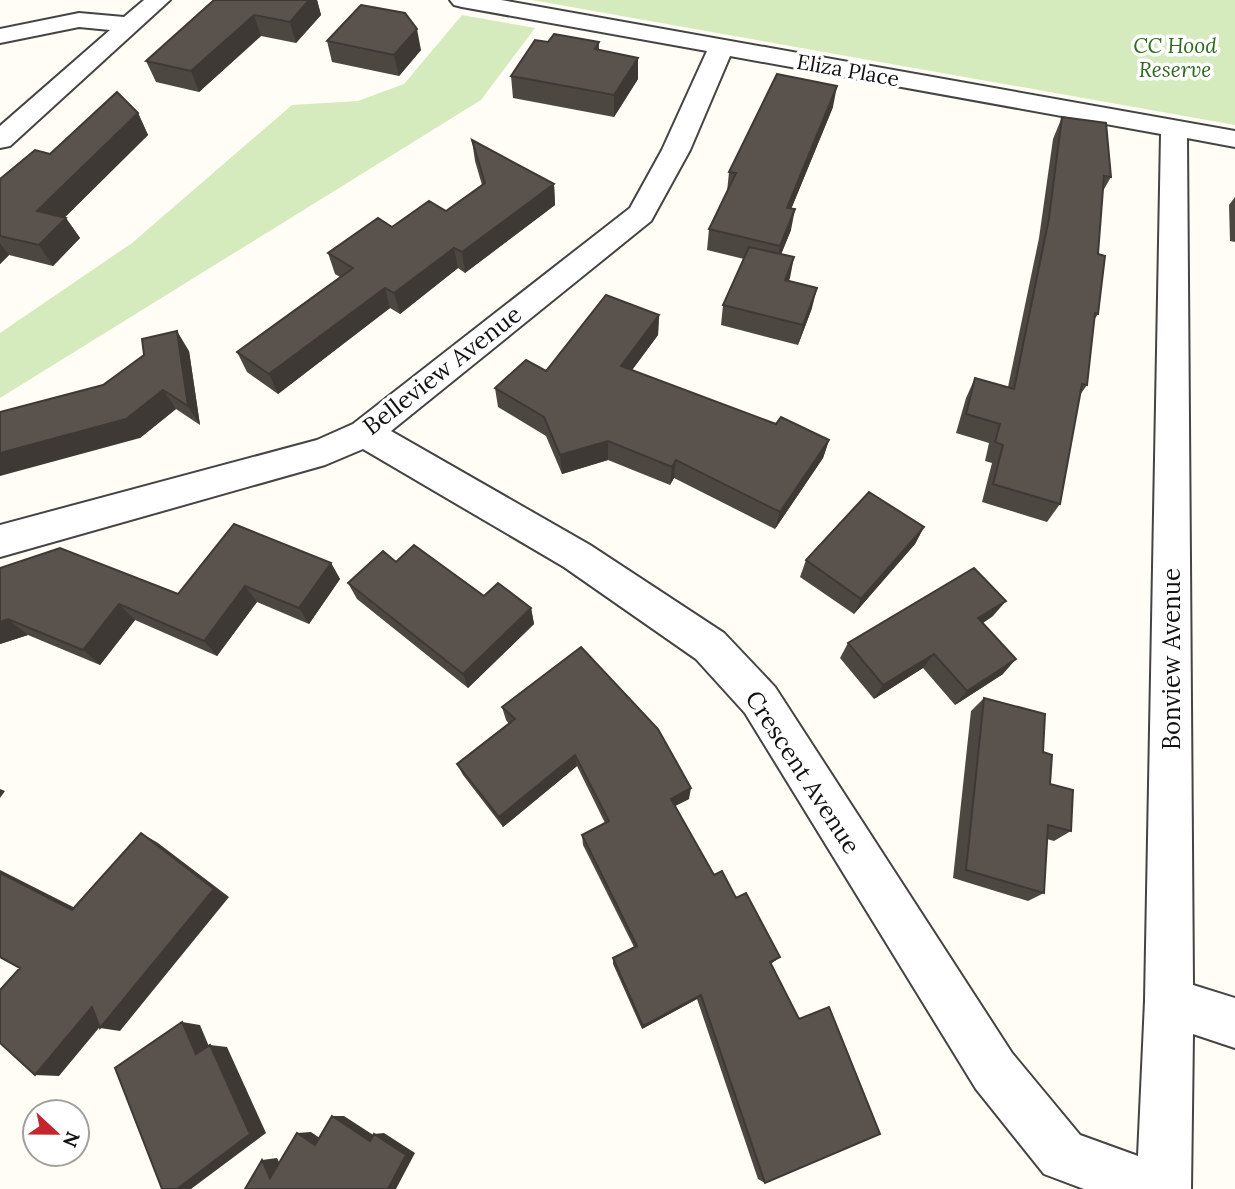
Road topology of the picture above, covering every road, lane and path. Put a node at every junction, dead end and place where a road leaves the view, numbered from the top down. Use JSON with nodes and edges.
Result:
{"nodes":[{"id":1,"x":158,"y":0,"type":"edge"},
{"id":2,"x":462,"y":0,"type":"edge"},
{"id":3,"x":130,"y":25,"type":"junction"},
{"id":4,"x":0,"y":36,"type":"edge"},
{"id":5,"x":721,"y":47,"type":"junction"},
{"id":6,"x":1174,"y":128,"type":"junction"},
{"id":7,"x":1235,"y":139,"type":"edge"},
{"id":8,"x":0,"y":140,"type":"edge"},
{"id":9,"x":365,"y":433,"type":"junction"},
{"id":10,"x":0,"y":541,"type":"edge"},
{"id":11,"x":1169,"y":1002,"type":"junction"},
{"id":12,"x":1235,"y":1023,"type":"edge"},
{"id":13,"x":1157,"y":1189,"type":"edge"},
{"id":14,"x":1164,"y":1189,"type":"edge"}],
"edges":[{"from":1,"to":3,"type":"street"},
{"from":2,"to":5,"type":"street","name":"Eliza Place"},
{"from":3,"to":4,"type":"street"},
{"from":3,"to":8,"type":"street"},
{"from":5,"to":6,"type":"street","name":"Eliza Place"},
{"from":5,"to":9,"type":"street","name":"Belleview Avenue"},
{"from":6,"to":7,"type":"street","name":"Eliza Place"},
{"from":6,"to":11,"type":"street","name":"Bonview Avenue"},
{"from":9,"to":10,"type":"street","name":"Belleview Avenue"},
{"from":9,"to":13,"type":"street","name":"Crescent Avenue"},
{"from":11,"to":12,"type":"street"},
{"from":11,"to":14,"type":"street","name":"Bonview Avenue"}]}
